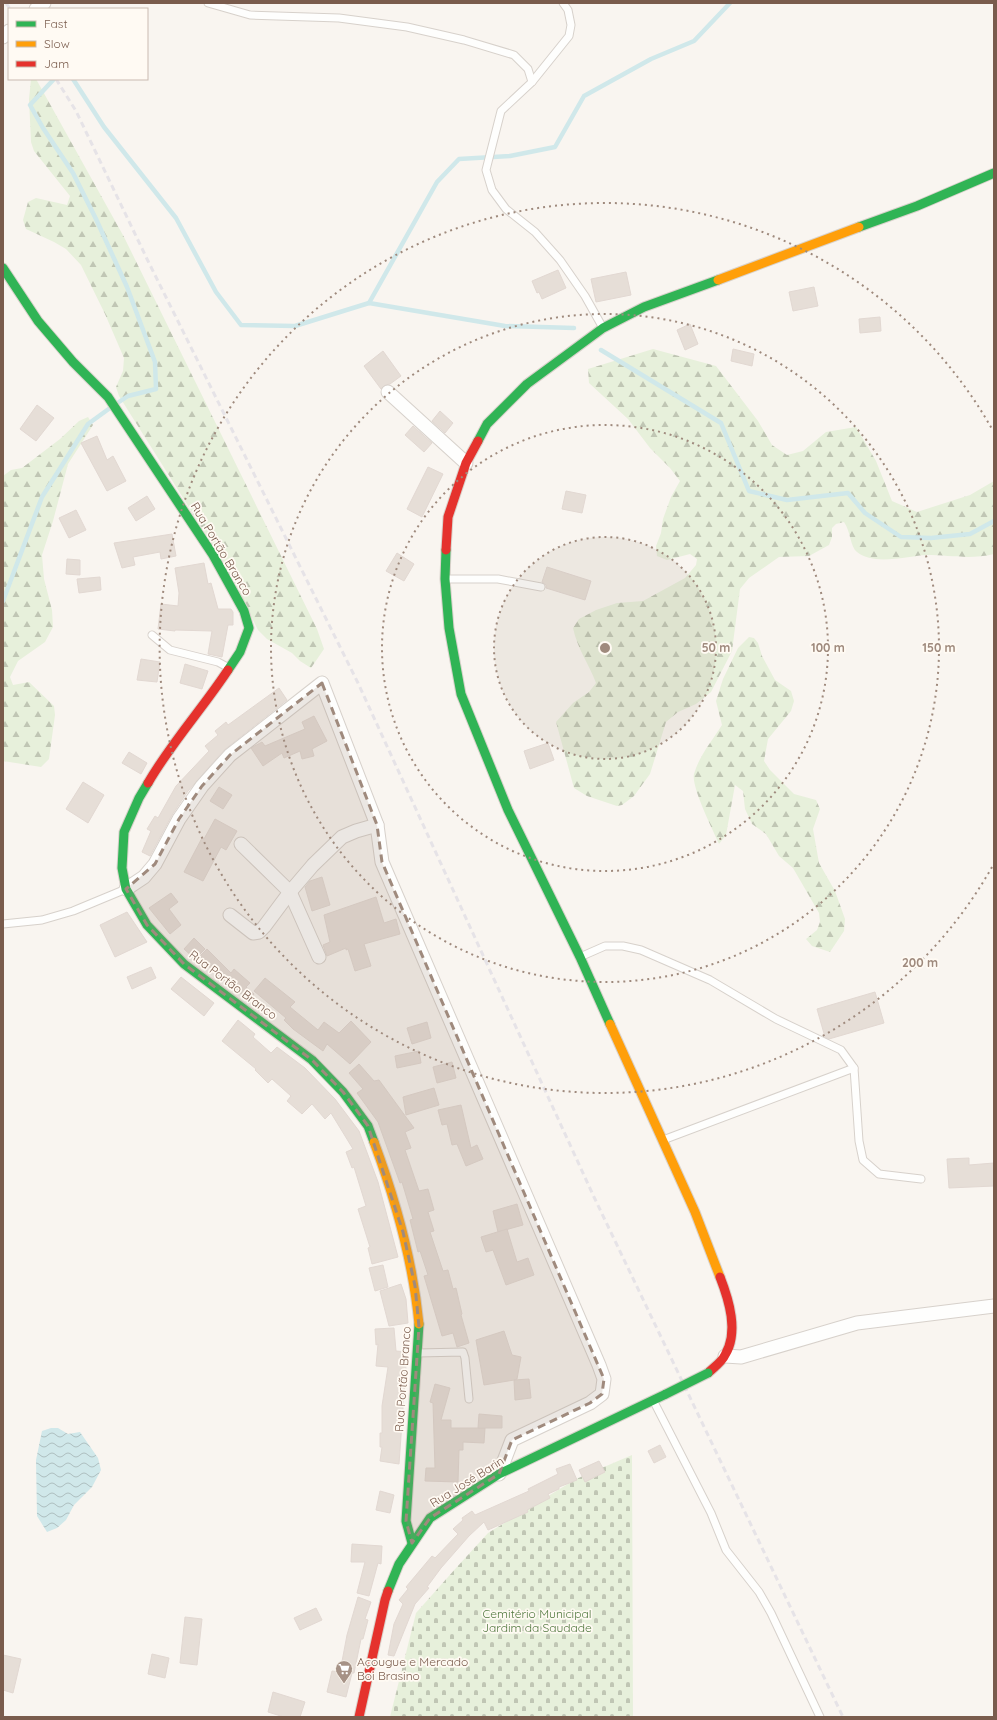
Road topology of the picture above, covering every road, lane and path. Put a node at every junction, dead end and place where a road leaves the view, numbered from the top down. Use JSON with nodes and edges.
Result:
{"nodes":[{"id":1,"x":208,"y":3,"type":"edge"},
{"id":2,"x":563,"y":3,"type":"edge"},
{"id":3,"x":532,"y":82,"type":"junction"},
{"id":4,"x":994,"y":173,"type":"edge"},
{"id":5,"x":3,"y":268,"type":"edge"},
{"id":6,"x":603,"y":328,"type":"junction"},
{"id":7,"x":388,"y":392,"type":"dead end"},
{"id":8,"x":466,"y":463,"type":"junction"},
{"id":9,"x":445,"y":579,"type":"junction"},
{"id":10,"x":542,"y":587,"type":"dead end"},
{"id":11,"x":152,"y":635,"type":"dead end"},
{"id":12,"x":230,"y":668,"type":"junction"},
{"id":13,"x":377,"y":825,"type":"junction"},
{"id":14,"x":241,"y":844,"type":"dead end"},
{"id":15,"x":126,"y":889,"type":"junction"},
{"id":16,"x":290,"y":892,"type":"junction"},
{"id":17,"x":230,"y":915,"type":"dead end"},
{"id":18,"x":3,"y":924,"type":"edge"},
{"id":19,"x":319,"y":957,"type":"dead end"},
{"id":20,"x":580,"y":957,"type":"junction"},
{"id":21,"x":854,"y":1068,"type":"junction"},
{"id":22,"x":663,"y":1140,"type":"junction"},
{"id":23,"x":921,"y":1179,"type":"dead end"},
{"id":24,"x":994,"y":1306,"type":"edge"},
{"id":25,"x":417,"y":1352,"type":"junction"},
{"id":26,"x":725,"y":1356,"type":"junction"},
{"id":27,"x":469,"y":1399,"type":"dead end"},
{"id":28,"x":653,"y":1400,"type":"junction"},
{"id":29,"x":499,"y":1474,"type":"junction"},
{"id":30,"x":412,"y":1543,"type":"junction"},
{"id":31,"x":359,"y":1717,"type":"edge"},
{"id":32,"x":820,"y":1717,"type":"edge"}],
"edges":[{"from":1,"to":3,"type":"lane"},
{"from":2,"to":3,"type":"lane"},
{"from":3,"to":6,"type":"lane"},
{"from":4,"to":6,"type":"main road"},
{"from":5,"to":12,"type":"main road","name":"Rua Portão Branco"},
{"from":6,"to":8,"type":"main road"},
{"from":7,"to":8,"type":"street"},
{"from":8,"to":9,"type":"main road"},
{"from":9,"to":10,"type":"lane"},
{"from":9,"to":20,"type":"main road"},
{"from":11,"to":12,"type":"lane"},
{"from":12,"to":15,"type":"main road","name":"Rua Portão Branco"},
{"from":13,"to":15,"type":"street"},
{"from":13,"to":16,"type":"street"},
{"from":13,"to":29,"type":"street"},
{"from":14,"to":16,"type":"street"},
{"from":15,"to":18,"type":"lane"},
{"from":15,"to":25,"type":"main road","name":"Rua Portão Branco"},
{"from":16,"to":17,"type":"street"},
{"from":16,"to":19,"type":"street"},
{"from":20,"to":21,"type":"lane"},
{"from":20,"to":22,"type":"main road"},
{"from":21,"to":22,"type":"lane"},
{"from":21,"to":23,"type":"lane"},
{"from":22,"to":26,"type":"main road"},
{"from":24,"to":26,"type":"street"},
{"from":25,"to":27,"type":"lane"},
{"from":25,"to":30,"type":"main road","name":"Rua Portão Branco"},
{"from":26,"to":28,"type":"main road","name":"Rua José Barin","bridge":true},
{"from":28,"to":29,"type":"main road","name":"Rua José Barin"},
{"from":28,"to":32,"type":"lane"},
{"from":29,"to":30,"type":"main road","name":"Rua José Barin"},
{"from":30,"to":31,"type":"main road","name":"Rua José Barin"}]}
